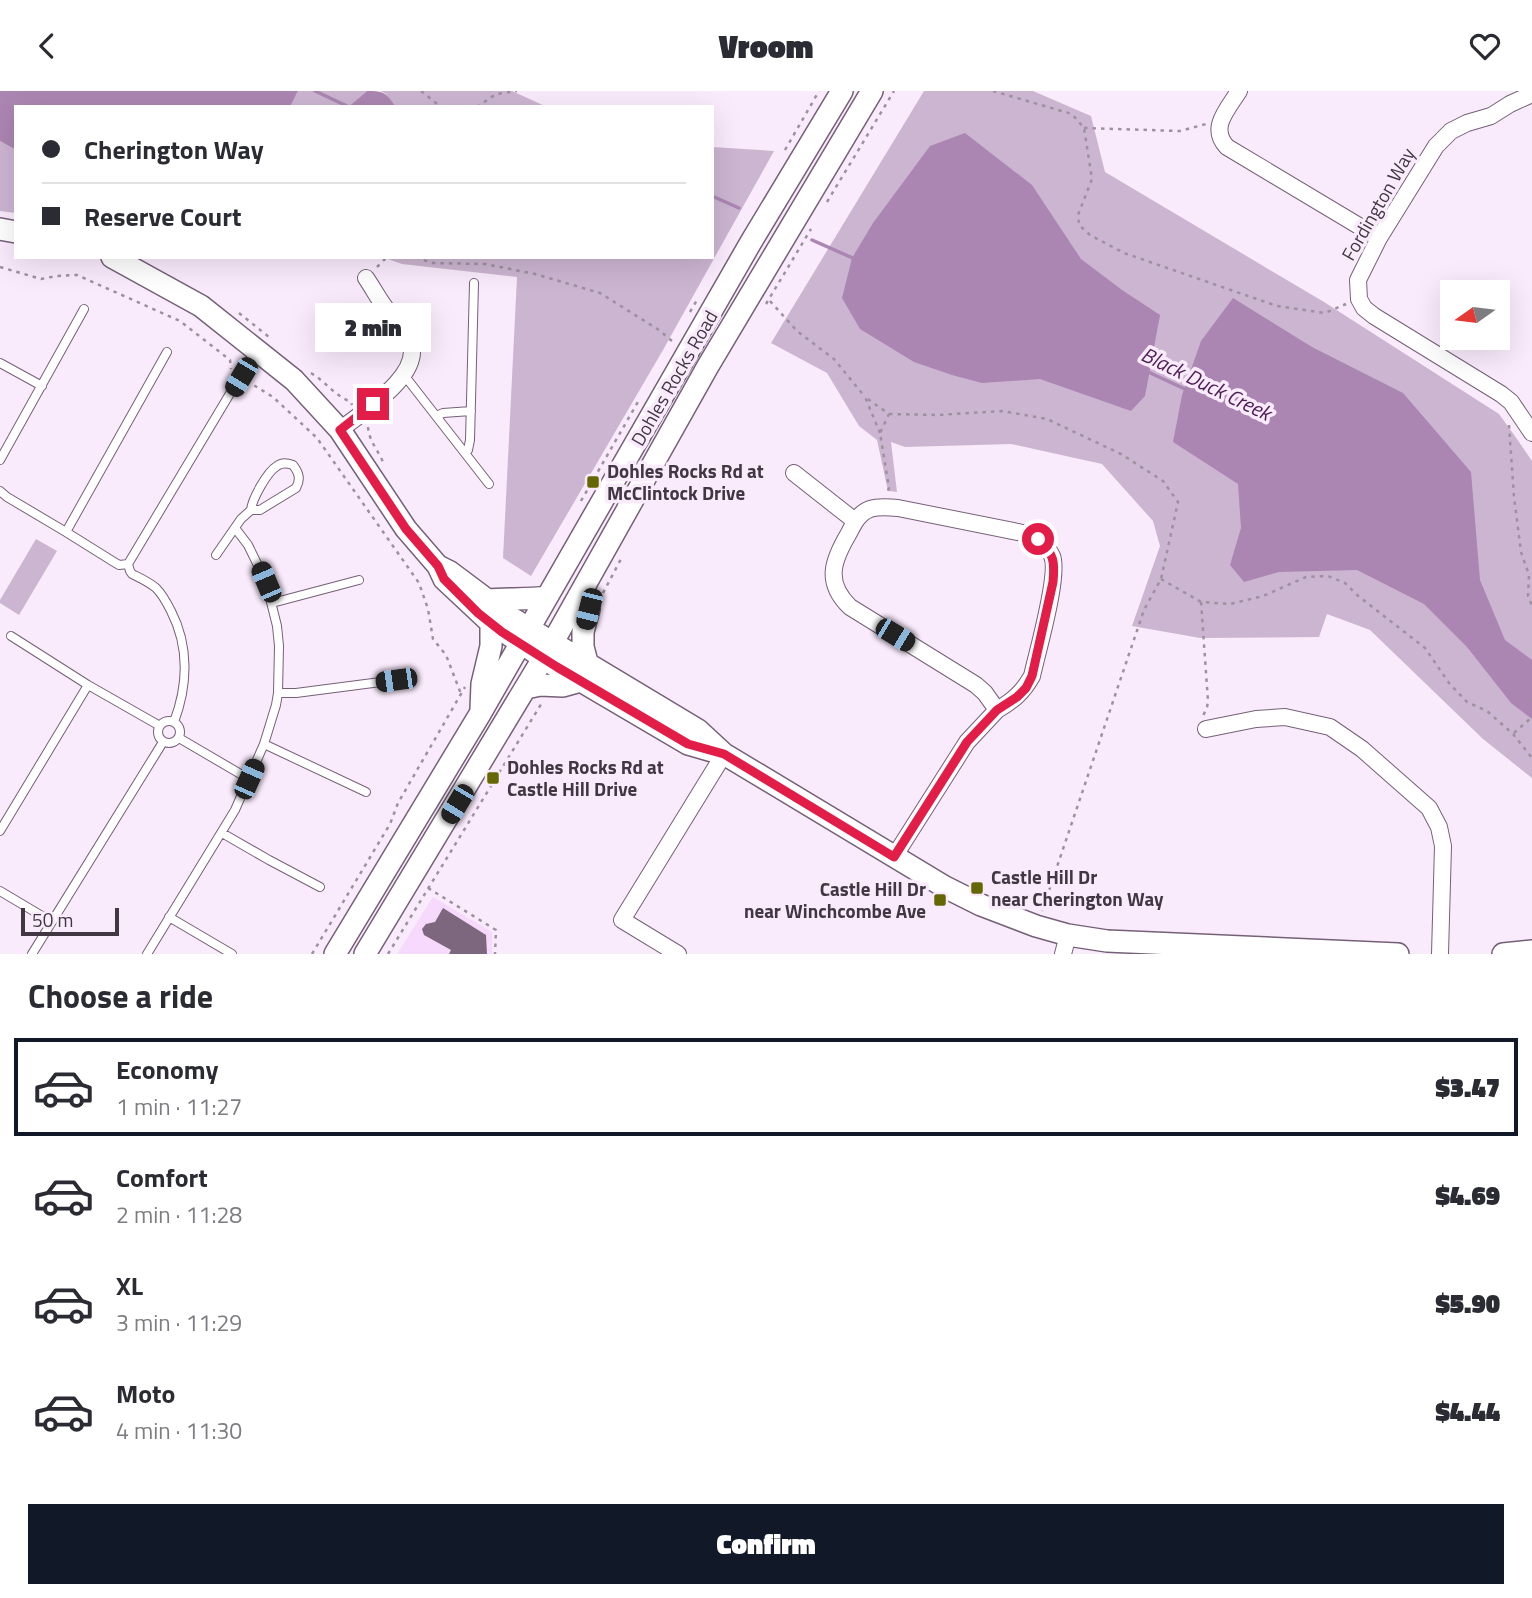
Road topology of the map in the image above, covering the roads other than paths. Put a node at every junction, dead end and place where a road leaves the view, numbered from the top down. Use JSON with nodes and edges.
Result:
{"nodes":[{"id":1,"x":842,"y":91,"type":"edge"},
{"id":2,"x":872,"y":91,"type":"edge"},
{"id":3,"x":1238,"y":91,"type":"edge"},
{"id":4,"x":1532,"y":95,"type":"edge"},
{"id":5,"x":1379,"y":238,"type":"junction"},
{"id":6,"x":751,"y":243,"type":"junction"},
{"id":7,"x":774,"y":255,"type":"junction"},
{"id":8,"x":116,"y":259,"type":"edge"},
{"id":9,"x":366,"y":278,"type":"dead end"},
{"id":10,"x":474,"y":283,"type":"dead end"},
{"id":11,"x":84,"y":309,"type":"dead end"},
{"id":12,"x":257,"y":349,"type":"junction"},
{"id":13,"x":167,"y":352,"type":"dead end"},
{"id":14,"x":0,"y":363,"type":"edge"},
{"id":15,"x":404,"y":375,"type":"junction"},
{"id":16,"x":42,"y":386,"type":"junction"},
{"id":17,"x":1521,"y":407,"type":"edge"},
{"id":18,"x":471,"y":411,"type":"junction"},
{"id":19,"x":436,"y":416,"type":"junction"},
{"id":20,"x":340,"y":430,"type":"junction"},
{"id":21,"x":1532,"y":433,"type":"edge"},
{"id":22,"x":465,"y":453,"type":"junction"},
{"id":23,"x":0,"y":460,"type":"edge"},
{"id":24,"x":794,"y":473,"type":"dead end"},
{"id":25,"x":489,"y":484,"type":"dead end"},
{"id":26,"x":0,"y":491,"type":"edge"},
{"id":27,"x":251,"y":510,"type":"junction"},
{"id":28,"x":855,"y":521,"type":"junction"},
{"id":29,"x":235,"y":528,"type":"junction"},
{"id":30,"x":66,"y":532,"type":"junction"},
{"id":31,"x":216,"y":555,"type":"dead end"},
{"id":32,"x":128,"y":564,"type":"junction"},
{"id":33,"x":438,"y":566,"type":"junction"},
{"id":34,"x":359,"y":580,"type":"dead end"},
{"id":35,"x":594,"y":590,"type":"junction"},
{"id":36,"x":548,"y":597,"type":"junction"},
{"id":37,"x":487,"y":600,"type":"junction"},
{"id":38,"x":271,"y":603,"type":"junction"},
{"id":39,"x":491,"y":623,"type":"junction"},
{"id":40,"x":11,"y":636,"type":"dead end"},
{"id":41,"x":525,"y":636,"type":"junction"},
{"id":42,"x":548,"y":650,"type":"junction"},
{"id":43,"x":584,"y":671,"type":"junction"},
{"id":44,"x":396,"y":680,"type":"dead end"},
{"id":45,"x":88,"y":685,"type":"junction"},
{"id":46,"x":526,"y":688,"type":"junction"},
{"id":47,"x":278,"y":693,"type":"junction"},
{"id":48,"x":997,"y":710,"type":"junction"},
{"id":49,"x":480,"y":714,"type":"junction"},
{"id":50,"x":174,"y":722,"type":"junction"},
{"id":51,"x":160,"y":726,"type":"junction"},
{"id":52,"x":1206,"y":729,"type":"road end"},
{"id":53,"x":179,"y":737,"type":"junction"},
{"id":54,"x":163,"y":741,"type":"junction"},
{"id":55,"x":264,"y":744,"type":"junction"},
{"id":56,"x":724,"y":754,"type":"junction"},
{"id":57,"x":249,"y":779,"type":"junction"},
{"id":58,"x":366,"y":792,"type":"dead end"},
{"id":59,"x":0,"y":831,"type":"edge"},
{"id":60,"x":222,"y":833,"type":"junction"},
{"id":61,"x":894,"y":857,"type":"junction"},
{"id":62,"x":320,"y":887,"type":"dead end"},
{"id":63,"x":0,"y":891,"type":"edge"},
{"id":64,"x":169,"y":917,"type":"junction"},
{"id":65,"x":52,"y":922,"type":"junction"},
{"id":66,"x":1066,"y":945,"type":"edge"},
{"id":67,"x":1532,"y":951,"type":"edge"},
{"id":68,"x":32,"y":954,"type":"edge"},
{"id":69,"x":147,"y":954,"type":"edge"},
{"id":70,"x":232,"y":954,"type":"edge"},
{"id":71,"x":335,"y":954,"type":"edge"},
{"id":72,"x":365,"y":954,"type":"edge"},
{"id":73,"x":678,"y":954,"type":"edge"},
{"id":74,"x":1398,"y":954,"type":"edge"},
{"id":75,"x":1440,"y":954,"type":"edge"},
{"id":76,"x":1503,"y":954,"type":"edge"}],
"edges":[{"from":1,"to":6,"type":"main road","name":"Dohles Rocks Road"},
{"from":2,"to":7,"type":"main road","name":"Dohles Rocks Road"},
{"from":3,"to":5,"type":"street"},
{"from":4,"to":5,"type":"street","name":"Fordington Way"},
{"from":5,"to":17,"type":"street","name":"Fordington Way"},
{"from":6,"to":7,"type":"lane"},
{"from":6,"to":36,"type":"main road","name":"Dohles Rocks Road"},
{"from":7,"to":35,"type":"main road","name":"Dohles Rocks Road"},
{"from":8,"to":12,"type":"main road"},
{"from":9,"to":15,"type":"street"},
{"from":10,"to":18,"type":"lane"},
{"from":11,"to":16,"type":"lane"},
{"from":12,"to":20,"type":"main road"},
{"from":12,"to":32,"type":"lane"},
{"from":13,"to":30,"type":"lane"},
{"from":14,"to":16,"type":"lane"},
{"from":15,"to":19,"type":"lane"},
{"from":15,"to":20,"type":"street"},
{"from":16,"to":23,"type":"lane"},
{"from":17,"to":21,"type":"street"},
{"from":18,"to":19,"type":"lane"},
{"from":18,"to":22,"type":"lane"},
{"from":19,"to":22,"type":"lane"},
{"from":20,"to":33,"type":"main road"},
{"from":22,"to":25,"type":"lane"},
{"from":24,"to":28,"type":"street"},
{"from":26,"to":30,"type":"lane"},
{"from":27,"to":27,"type":"lane"},
{"from":27,"to":29,"type":"lane"},
{"from":28,"to":48,"type":"street"},
{"from":28,"to":48,"type":"street"},
{"from":29,"to":31,"type":"lane"},
{"from":29,"to":38,"type":"lane"},
{"from":30,"to":32,"type":"lane"},
{"from":32,"to":50,"type":"lane"},
{"from":33,"to":37,"type":"main road"},
{"from":33,"to":39,"type":"main road"},
{"from":34,"to":38,"type":"lane"},
{"from":35,"to":42,"type":"main road","name":"Dohles Rocks Road"},
{"from":35,"to":43,"type":"main road"},
{"from":36,"to":37,"type":"main road"},
{"from":36,"to":41,"type":"main road","name":"Dohles Rocks Road"},
{"from":37,"to":41,"type":"main road"},
{"from":38,"to":47,"type":"lane"},
{"from":39,"to":41,"type":"main road"},
{"from":39,"to":49,"type":"main road"},
{"from":40,"to":45,"type":"lane"},
{"from":41,"to":42,"type":"main road"},
{"from":41,"to":49,"type":"main road","name":"Dohles Rocks Road"},
{"from":42,"to":43,"type":"main road"},
{"from":42,"to":46,"type":"main road","name":"Dohles Rocks Road"},
{"from":43,"to":46,"type":"main road"},
{"from":43,"to":56,"type":"main road"},
{"from":44,"to":47,"type":"lane"},
{"from":45,"to":51,"type":"lane"},
{"from":45,"to":59,"type":"lane"},
{"from":46,"to":72,"type":"main road","name":"Dohles Rocks Road"},
{"from":47,"to":55,"type":"lane"},
{"from":48,"to":61,"type":"street"},
{"from":49,"to":71,"type":"main road","name":"Dohles Rocks Road"},
{"from":50,"to":51,"type":"lane"},
{"from":50,"to":53,"type":"lane"},
{"from":51,"to":54,"type":"lane"},
{"from":52,"to":75,"type":"street"},
{"from":53,"to":54,"type":"lane"},
{"from":53,"to":57,"type":"lane"},
{"from":54,"to":65,"type":"lane"},
{"from":55,"to":57,"type":"lane"},
{"from":55,"to":58,"type":"lane"},
{"from":56,"to":61,"type":"main road"},
{"from":56,"to":73,"type":"street"},
{"from":57,"to":60,"type":"lane"},
{"from":60,"to":62,"type":"lane"},
{"from":60,"to":64,"type":"lane"},
{"from":61,"to":66,"type":"main road"},
{"from":63,"to":65,"type":"lane"},
{"from":64,"to":69,"type":"lane"},
{"from":64,"to":70,"type":"lane"},
{"from":65,"to":68,"type":"lane"},
{"from":66,"to":74,"type":"main road"},
{"from":67,"to":76,"type":"main road"}]}
